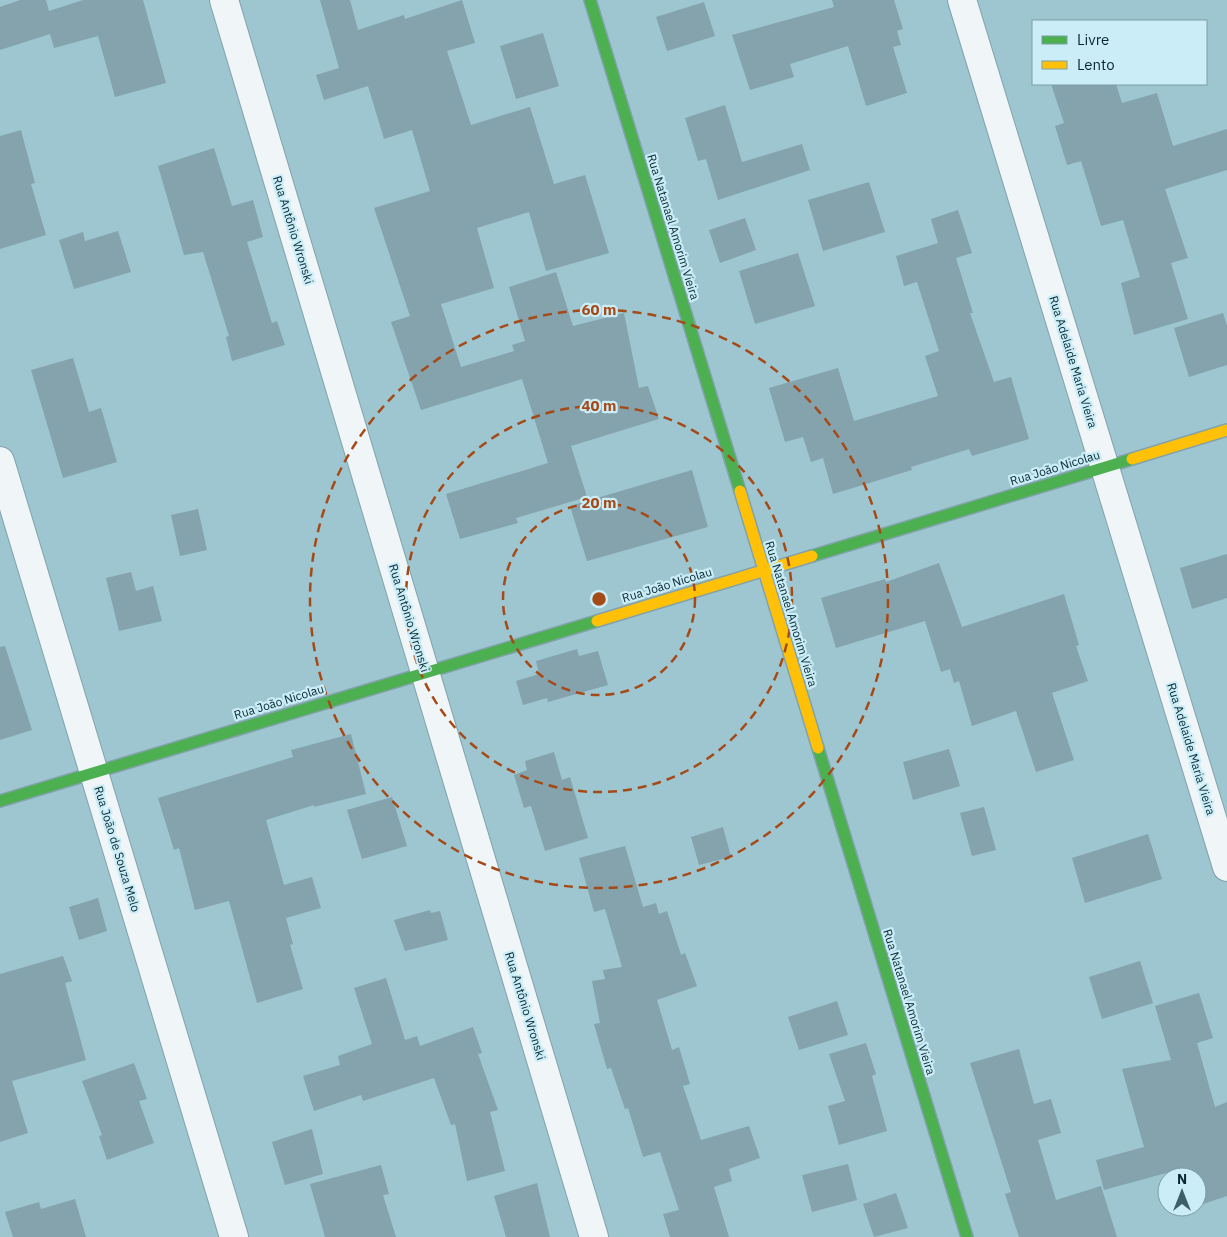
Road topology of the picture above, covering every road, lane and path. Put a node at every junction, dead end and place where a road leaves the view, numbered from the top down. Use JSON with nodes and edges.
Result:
{"nodes":[{"id":1,"x":224,"y":0,"type":"edge"},
{"id":2,"x":590,"y":0,"type":"edge"},
{"id":3,"x":962,"y":0,"type":"edge"},
{"id":4,"x":1227,"y":430,"type":"edge"},
{"id":5,"x":0,"y":461,"type":"edge"},
{"id":6,"x":1105,"y":467,"type":"junction"},
{"id":7,"x":763,"y":570,"type":"junction"},
{"id":8,"x":425,"y":672,"type":"junction"},
{"id":9,"x":94,"y":773,"type":"junction"},
{"id":10,"x":0,"y":801,"type":"edge"},
{"id":11,"x":1227,"y":868,"type":"edge"},
{"id":12,"x":234,"y":1237,"type":"edge"},
{"id":13,"x":594,"y":1237,"type":"edge"},
{"id":14,"x":967,"y":1237,"type":"edge"}],
"edges":[{"from":1,"to":8,"type":"street","name":"Rua Antônio Wronski"},
{"from":2,"to":7,"type":"street","name":"Rua Natanael Amorim Vieira"},
{"from":3,"to":6,"type":"street","name":"Rua Adelaide Maria Vieira"},
{"from":4,"to":6,"type":"street","name":"Rua João Nicolau"},
{"from":5,"to":9,"type":"street","name":"Rua João de Souza Melo"},
{"from":6,"to":7,"type":"street","name":"Rua João Nicolau"},
{"from":6,"to":11,"type":"street","name":"Rua Adelaide Maria Vieira"},
{"from":7,"to":8,"type":"street","name":"Rua João Nicolau"},
{"from":7,"to":14,"type":"street","name":"Rua Natanael Amorim Vieira"},
{"from":8,"to":9,"type":"street","name":"Rua João Nicolau"},
{"from":8,"to":13,"type":"street","name":"Rua Antônio Wronski"},
{"from":9,"to":10,"type":"street","name":"Rua João Nicolau"},
{"from":9,"to":12,"type":"street","name":"Rua João de Souza Melo"}]}
